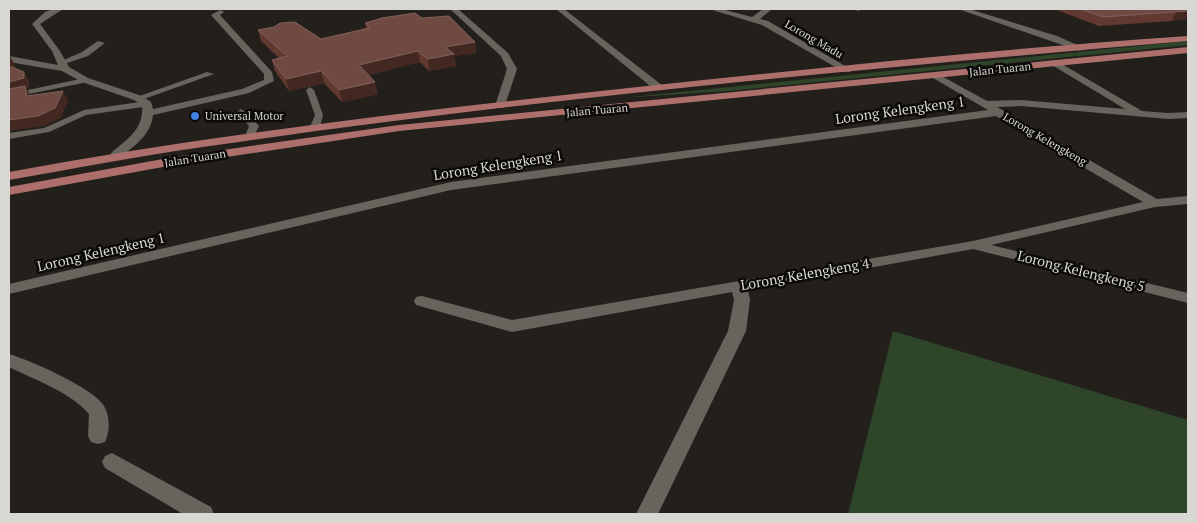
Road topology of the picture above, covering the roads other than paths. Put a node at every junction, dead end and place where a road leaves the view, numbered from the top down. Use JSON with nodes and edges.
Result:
{"nodes":[{"id":1,"x":59,"y":9,"type":"edge"},
{"id":2,"x":454,"y":9,"type":"edge"},
{"id":3,"x":560,"y":9,"type":"edge"},
{"id":4,"x":713,"y":9,"type":"edge"},
{"id":5,"x":768,"y":9,"type":"edge"},
{"id":6,"x":854,"y":9,"type":"edge"},
{"id":7,"x":859,"y":9,"type":"edge"},
{"id":8,"x":962,"y":9,"type":"edge"},
{"id":9,"x":220,"y":12,"type":"dead end"},
{"id":10,"x":755,"y":19,"type":"junction"},
{"id":11,"x":1188,"y":38,"type":"edge"},
{"id":12,"x":101,"y":43,"type":"dead end"},
{"id":13,"x":1080,"y":48,"type":"junction"},
{"id":14,"x":1188,"y":50,"type":"edge"},
{"id":15,"x":9,"y":59,"type":"edge"},
{"id":16,"x":1055,"y":63,"type":"junction"},
{"id":17,"x":63,"y":66,"type":"junction"},
{"id":18,"x":846,"y":70,"type":"junction"},
{"id":19,"x":210,"y":74,"type":"dead end"},
{"id":20,"x":936,"y":76,"type":"junction"},
{"id":21,"x":85,"y":80,"type":"junction"},
{"id":22,"x":659,"y":88,"type":"junction"},
{"id":23,"x":310,"y":90,"type":"edge"},
{"id":24,"x":622,"y":92,"type":"junction"},
{"id":25,"x":9,"y":96,"type":"edge"},
{"id":26,"x":717,"y":98,"type":"junction"},
{"id":27,"x":988,"y":104,"type":"junction"},
{"id":28,"x":145,"y":105,"type":"junction"},
{"id":29,"x":500,"y":106,"type":"junction"},
{"id":30,"x":241,"y":112,"type":"dead end"},
{"id":31,"x":999,"y":112,"type":"junction"},
{"id":32,"x":1141,"y":114,"type":"junction"},
{"id":33,"x":1188,"y":116,"type":"edge"},
{"id":34,"x":315,"y":127,"type":"junction"},
{"id":35,"x":9,"y":136,"type":"edge"},
{"id":36,"x":250,"y":136,"type":"junction"},
{"id":37,"x":116,"y":155,"type":"junction"},
{"id":38,"x":9,"y":176,"type":"edge"},
{"id":39,"x":9,"y":191,"type":"edge"},
{"id":40,"x":1188,"y":200,"type":"edge"},
{"id":41,"x":1155,"y":203,"type":"junction"},
{"id":42,"x":973,"y":245,"type":"junction"},
{"id":43,"x":739,"y":286,"type":"junction"},
{"id":44,"x":9,"y":289,"type":"edge"},
{"id":45,"x":1188,"y":298,"type":"edge"},
{"id":46,"x":422,"y":301,"type":"dead end"},
{"id":47,"x":9,"y":360,"type":"edge"},
{"id":48,"x":98,"y":436,"type":"dead end"},
{"id":49,"x":112,"y":462,"type":"dead end"},
{"id":50,"x":203,"y":514,"type":"edge"},
{"id":51,"x":647,"y":514,"type":"edge"}],
"edges":[{"from":1,"to":17,"type":"street"},
{"from":2,"to":29,"type":"street"},
{"from":3,"to":22,"type":"street"},
{"from":4,"to":10,"type":"street","name":"Lorong Madu"},
{"from":5,"to":10,"type":"street"},
{"from":6,"to":7,"type":"lane"},
{"from":8,"to":13,"type":"street"},
{"from":9,"to":28,"type":"street"},
{"from":10,"to":18,"type":"street","name":"Lorong Madu"},
{"from":11,"to":13,"type":"main road","name":"Jalan Tuaran"},
{"from":12,"to":17,"type":"lane"},
{"from":13,"to":18,"type":"main road","name":"Jalan Tuaran"},
{"from":14,"to":16,"type":"main road","name":"Jalan Tuaran"},
{"from":15,"to":17,"type":"street"},
{"from":16,"to":20,"type":"main road","name":"Jalan Tuaran"},
{"from":16,"to":32,"type":"street"},
{"from":17,"to":21,"type":"street"},
{"from":18,"to":22,"type":"main road","name":"Jalan Tuaran"},
{"from":19,"to":28,"type":"lane"},
{"from":20,"to":26,"type":"main road","name":"Jalan Tuaran"},
{"from":20,"to":27,"type":"street","name":"Lorong Kelengkeng"},
{"from":21,"to":25,"type":"lane"},
{"from":21,"to":28,"type":"street"},
{"from":22,"to":24,"type":"main road","name":"Jalan Tuaran"},
{"from":23,"to":34,"type":"lane"},
{"from":24,"to":26,"type":"main road"},
{"from":24,"to":29,"type":"main road","name":"Jalan Tuaran"},
{"from":26,"to":39,"type":"main road","name":"Jalan Tuaran"},
{"from":27,"to":31,"type":"street","name":"Lorong Kelengkeng"},
{"from":27,"to":32,"type":"street"},
{"from":28,"to":35,"type":"lane"},
{"from":28,"to":37,"type":"street"},
{"from":29,"to":34,"type":"main road","name":"Jalan Tuaran"},
{"from":30,"to":36,"type":"lane"},
{"from":31,"to":41,"type":"street","name":"Lorong Kelengkeng"},
{"from":31,"to":44,"type":"street","name":"Lorong Kelengkeng 1"},
{"from":32,"to":33,"type":"street"},
{"from":34,"to":36,"type":"main road","name":"Jalan Tuaran"},
{"from":36,"to":37,"type":"main road","name":"Jalan Tuaran"},
{"from":37,"to":38,"type":"main road","name":"Jalan Tuaran"},
{"from":40,"to":41,"type":"street","name":"Lorong Kelengkeng 4"},
{"from":41,"to":42,"type":"street","name":"Lorong Kelengkeng 4"},
{"from":42,"to":43,"type":"street","name":"Lorong Kelengkeng 4"},
{"from":42,"to":45,"type":"street","name":"Lorong Kelengkeng 5"},
{"from":43,"to":46,"type":"street","name":"Lorong Kelengkeng 4"},
{"from":43,"to":51,"type":"street"},
{"from":47,"to":48,"type":"street"},
{"from":49,"to":50,"type":"street"}]}
